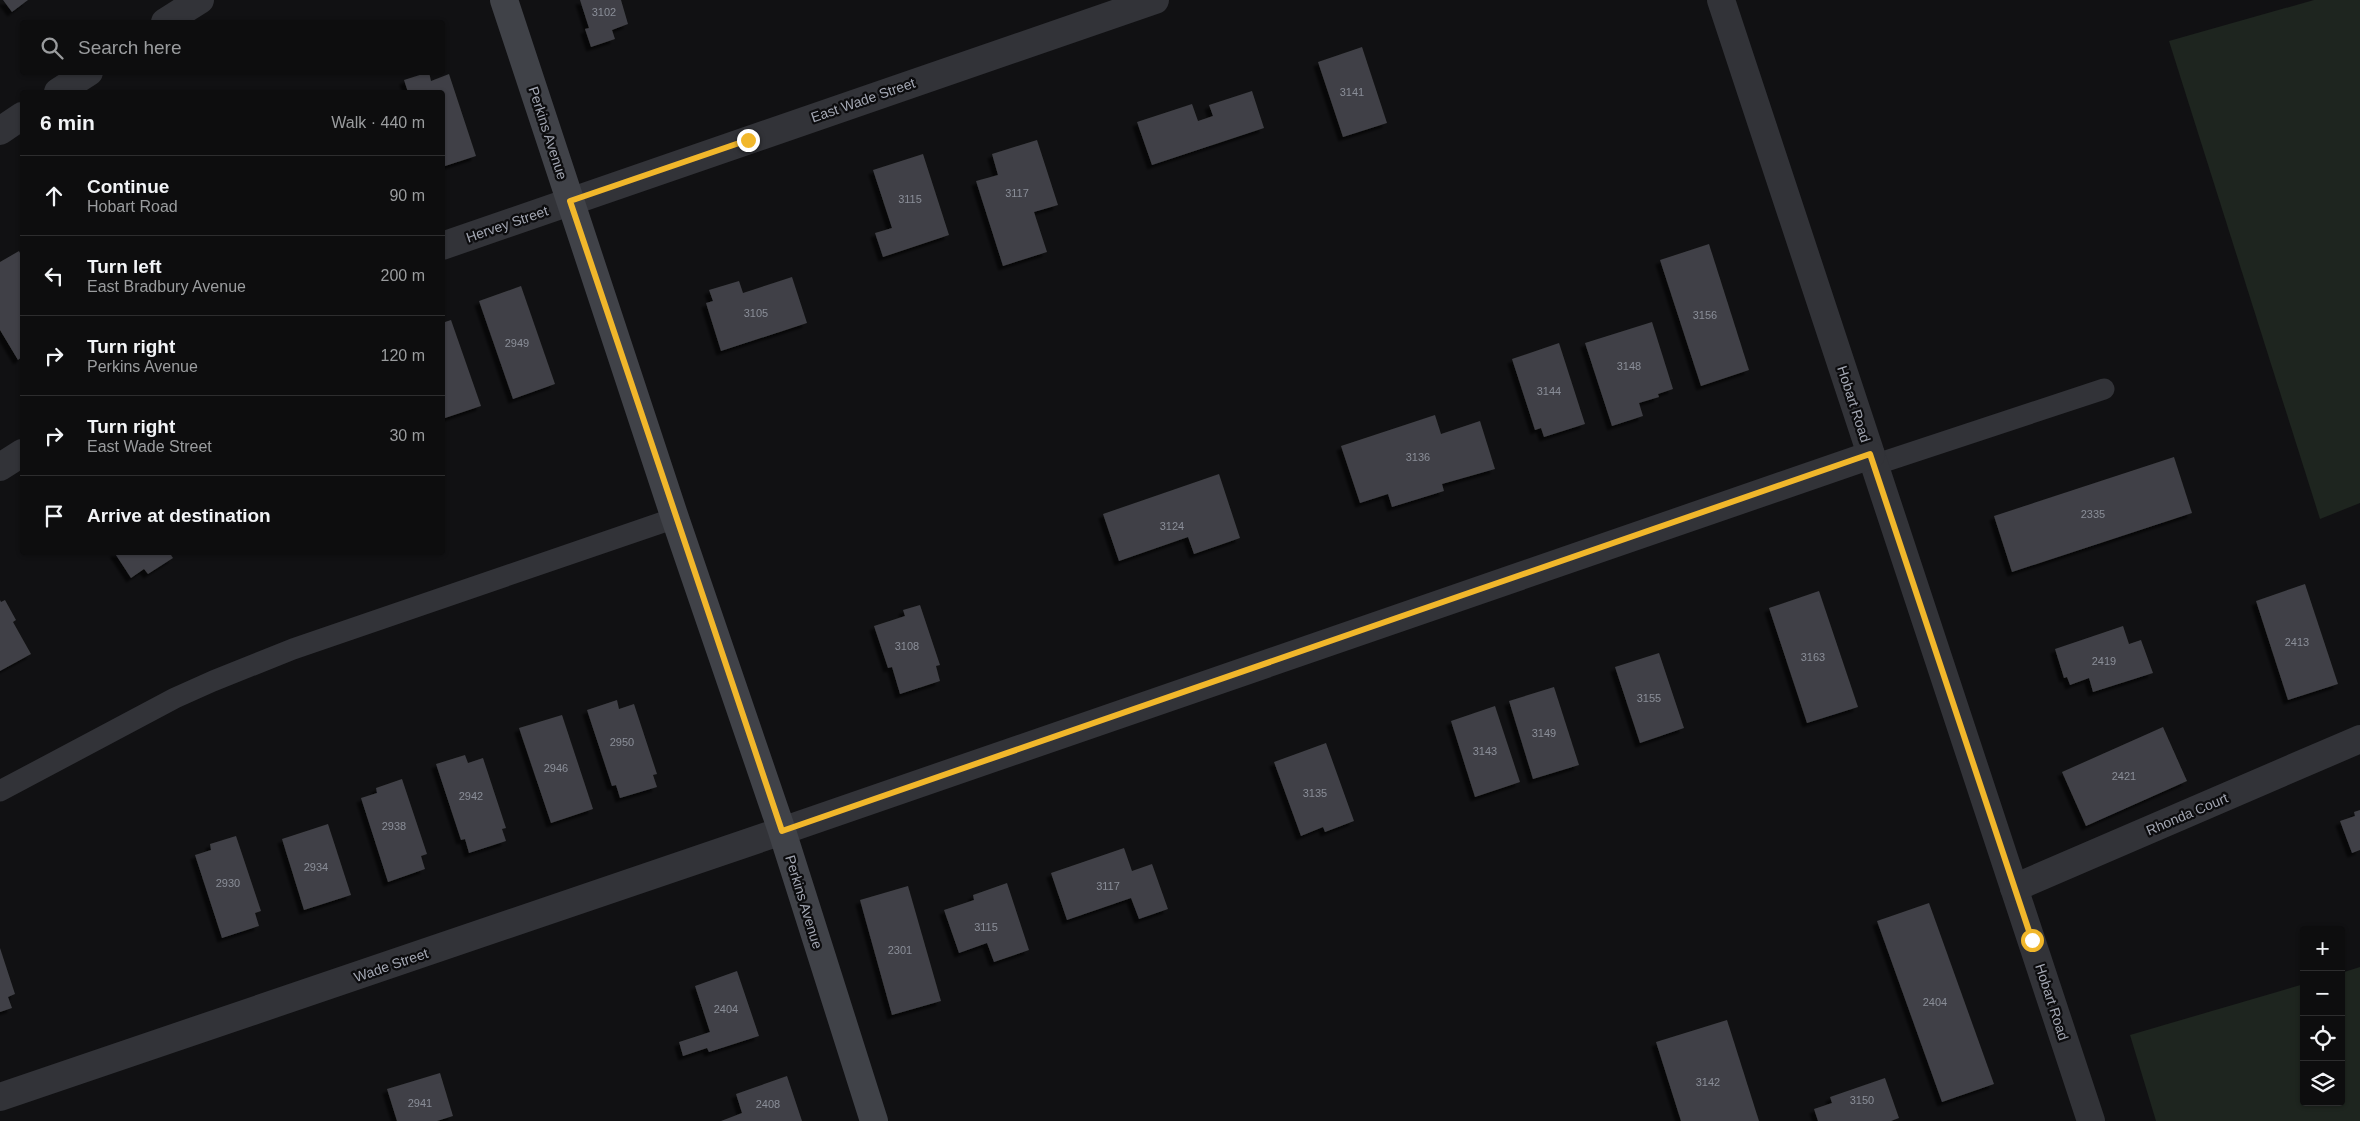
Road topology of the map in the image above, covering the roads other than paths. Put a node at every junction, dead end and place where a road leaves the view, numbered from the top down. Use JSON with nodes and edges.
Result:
{"nodes":[{"id":1,"x":200,"y":0,"type":"edge"},
{"id":2,"x":504,"y":0,"type":"edge"},
{"id":3,"x":1155,"y":0,"type":"edge"},
{"id":4,"x":1721,"y":0,"type":"edge"},
{"id":5,"x":168,"y":20,"type":"edge"},
{"id":6,"x":84,"y":75,"type":"edge"},
{"id":7,"x":61,"y":90,"type":"edge"},
{"id":8,"x":20,"y":117,"type":"edge"},
{"id":9,"x":0,"y":131,"type":"edge"},
{"id":10,"x":570,"y":201,"type":"junction"},
{"id":11,"x":445,"y":245,"type":"edge"},
{"id":12,"x":2104,"y":389,"type":"dead end"},
{"id":13,"x":20,"y":454,"type":"edge"},
{"id":14,"x":1872,"y":460,"type":"junction"},
{"id":15,"x":0,"y":467,"type":"edge"},
{"id":16,"x":676,"y":518,"type":"junction"},
{"id":17,"x":2360,"y":739,"type":"edge"},
{"id":18,"x":0,"y":791,"type":"edge"},
{"id":19,"x":782,"y":831,"type":"junction"},
{"id":20,"x":2014,"y":888,"type":"junction"},
{"id":21,"x":0,"y":1098,"type":"edge"},
{"id":22,"x":874,"y":1121,"type":"edge"},
{"id":23,"x":2091,"y":1121,"type":"edge"}],
"edges":[{"from":1,"to":5,"type":"street"},
{"from":2,"to":10,"type":"street","name":"Perkins Avenue"},
{"from":3,"to":10,"type":"street","name":"East Wade Street"},
{"from":4,"to":14,"type":"street","name":"Hobart Road"},
{"from":6,"to":7,"type":"street"},
{"from":8,"to":9,"type":"street"},
{"from":10,"to":11,"type":"street","name":"Hervey Street"},
{"from":10,"to":16,"type":"street","name":"Perkins Avenue"},
{"from":12,"to":14,"type":"lane"},
{"from":13,"to":15,"type":"street"},
{"from":14,"to":19,"type":"street","name":"Wade Street"},
{"from":14,"to":20,"type":"street","name":"Hobart Road"},
{"from":16,"to":18,"type":"lane"},
{"from":16,"to":19,"type":"street","name":"Perkins Avenue"},
{"from":17,"to":20,"type":"street","name":"Rhonda Court"},
{"from":19,"to":21,"type":"street","name":"Wade Street"},
{"from":19,"to":22,"type":"street","name":"Perkins Avenue"},
{"from":20,"to":23,"type":"street","name":"Hobart Road"}]}
